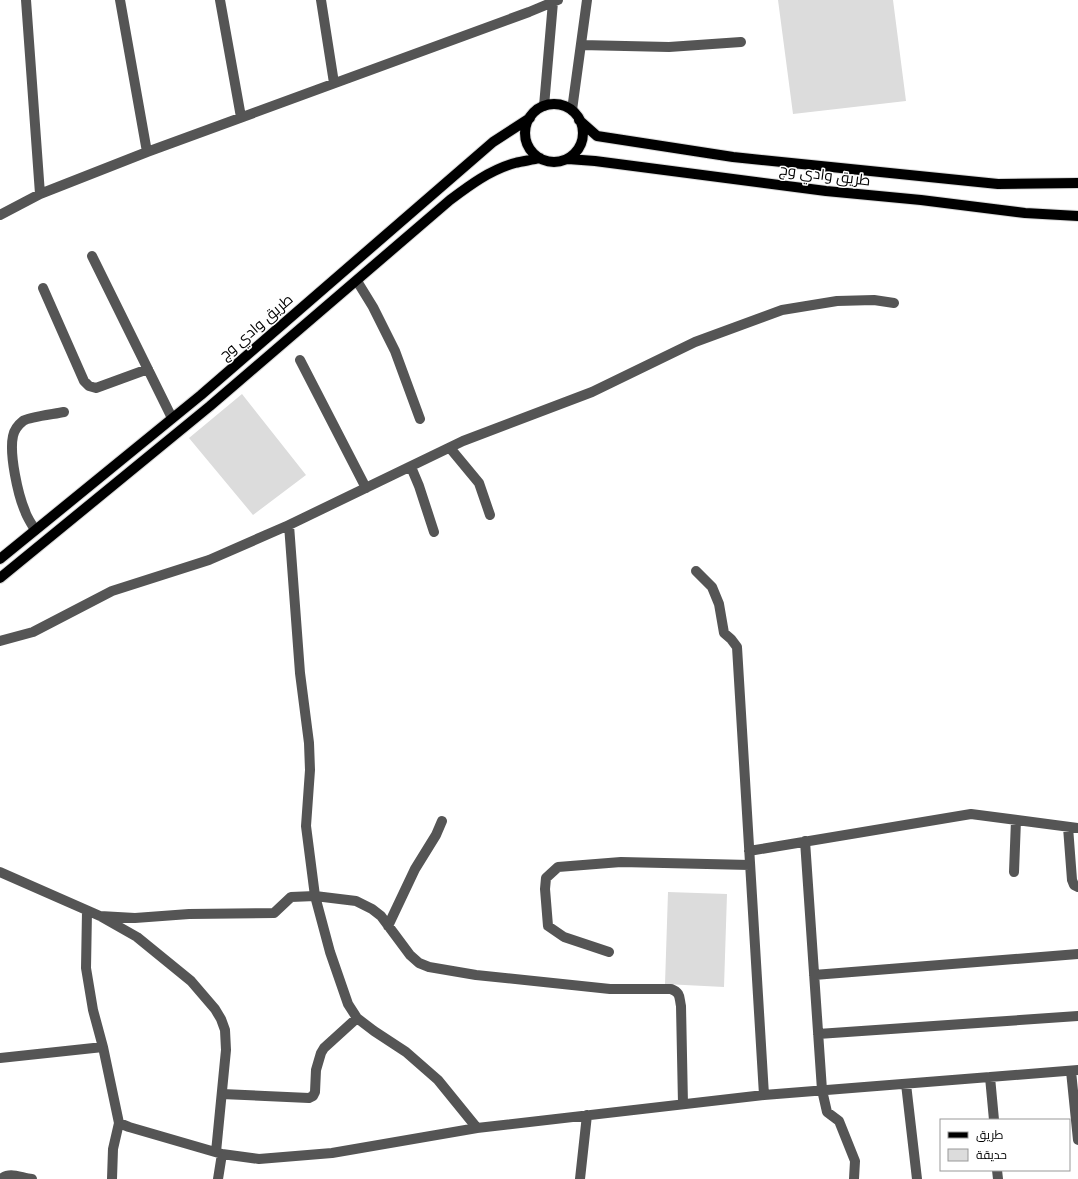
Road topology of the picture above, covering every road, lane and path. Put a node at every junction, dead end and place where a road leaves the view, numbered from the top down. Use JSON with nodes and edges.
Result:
{"nodes":[{"id":1,"x":26,"y":0,"type":"edge"},
{"id":2,"x":120,"y":0,"type":"edge"},
{"id":3,"x":220,"y":0,"type":"edge"},
{"id":4,"x":321,"y":0,"type":"edge"},
{"id":5,"x":587,"y":0,"type":"edge"},
{"id":6,"x":556,"y":1,"type":"edge"},
{"id":7,"x":741,"y":42,"type":"dead end"},
{"id":8,"x":581,"y":45,"type":"junction"},
{"id":9,"x":334,"y":83,"type":"junction"},
{"id":10,"x":544,"y":106,"type":"junction"},
{"id":11,"x":572,"y":110,"type":"junction"},
{"id":12,"x":240,"y":117,"type":"junction"},
{"id":13,"x":530,"y":118,"type":"junction"},
{"id":14,"x":579,"y":120,"type":"junction"},
{"id":15,"x":147,"y":152,"type":"junction"},
{"id":16,"x":540,"y":158,"type":"junction"},
{"id":17,"x":568,"y":159,"type":"junction"},
{"id":18,"x":1078,"y":183,"type":"edge"},
{"id":19,"x":40,"y":194,"type":"junction"},
{"id":20,"x":0,"y":215,"type":"edge"},
{"id":21,"x":1078,"y":216,"type":"edge"},
{"id":22,"x":92,"y":256,"type":"dead end"},
{"id":23,"x":357,"y":280,"type":"junction"},
{"id":24,"x":43,"y":288,"type":"dead end"},
{"id":25,"x":894,"y":303,"type":"dead end"},
{"id":26,"x":300,"y":360,"type":"dead end"},
{"id":27,"x":148,"y":369,"type":"junction"},
{"id":28,"x":64,"y":412,"type":"dead end"},
{"id":29,"x":172,"y":418,"type":"junction"},
{"id":30,"x":420,"y":419,"type":"dead end"},
{"id":31,"x":450,"y":448,"type":"junction"},
{"id":32,"x":411,"y":467,"type":"junction"},
{"id":33,"x":366,"y":488,"type":"junction"},
{"id":34,"x":490,"y":515,"type":"dead end"},
{"id":35,"x":288,"y":525,"type":"junction"},
{"id":36,"x":35,"y":530,"type":"junction"},
{"id":37,"x":434,"y":532,"type":"dead end"},
{"id":38,"x":0,"y":559,"type":"edge"},
{"id":39,"x":696,"y":571,"type":"dead end"},
{"id":40,"x":0,"y":578,"type":"edge"},
{"id":41,"x":0,"y":642,"type":"edge"},
{"id":42,"x":1016,"y":820,"type":"junction"},
{"id":43,"x":442,"y":821,"type":"dead end"},
{"id":44,"x":1073,"y":827,"type":"edge"},
{"id":45,"x":805,"y":841,"type":"junction"},
{"id":46,"x":749,"y":851,"type":"junction"},
{"id":47,"x":750,"y":865,"type":"junction"},
{"id":48,"x":1014,"y":872,"type":"dead end"},
{"id":49,"x":1,"y":876,"type":"edge"},
{"id":50,"x":1078,"y":887,"type":"edge"},
{"id":51,"x":315,"y":896,"type":"junction"},
{"id":52,"x":87,"y":911,"type":"junction"},
{"id":53,"x":100,"y":916,"type":"junction"},
{"id":54,"x":388,"y":926,"type":"junction"},
{"id":55,"x":609,"y":952,"type":"dead end"},
{"id":56,"x":1078,"y":954,"type":"edge"},
{"id":57,"x":814,"y":975,"type":"junction"},
{"id":58,"x":1078,"y":1016,"type":"edge"},
{"id":59,"x":357,"y":1018,"type":"junction"},
{"id":60,"x":818,"y":1034,"type":"junction"},
{"id":61,"x":104,"y":1047,"type":"junction"},
{"id":62,"x":0,"y":1058,"type":"edge"},
{"id":63,"x":1074,"y":1071,"type":"edge"},
{"id":64,"x":990,"y":1077,"type":"junction"},
{"id":65,"x":906,"y":1084,"type":"junction"},
{"id":66,"x":822,"y":1090,"type":"junction"},
{"id":67,"x":222,"y":1094,"type":"junction"},
{"id":68,"x":764,"y":1095,"type":"junction"},
{"id":69,"x":683,"y":1104,"type":"junction"},
{"id":70,"x":587,"y":1115,"type":"junction"},
{"id":71,"x":994,"y":1119,"type":"edge"},
{"id":72,"x":119,"y":1123,"type":"junction"},
{"id":73,"x":477,"y":1128,"type":"junction"},
{"id":74,"x":1078,"y":1140,"type":"edge"},
{"id":75,"x":219,"y":1153,"type":"junction"},
{"id":76,"x":1,"y":1179,"type":"edge"},
{"id":77,"x":32,"y":1179,"type":"edge"},
{"id":78,"x":112,"y":1179,"type":"edge"},
{"id":79,"x":218,"y":1179,"type":"edge"},
{"id":80,"x":580,"y":1179,"type":"edge"},
{"id":81,"x":854,"y":1179,"type":"edge"},
{"id":82,"x":917,"y":1179,"type":"edge"}],
"edges":[{"from":1,"to":19,"type":"street"},
{"from":2,"to":15,"type":"street"},
{"from":3,"to":12,"type":"street"},
{"from":4,"to":9,"type":"street"},
{"from":5,"to":8,"type":"street"},
{"from":6,"to":9,"type":"street"},
{"from":6,"to":10,"type":"street"},
{"from":7,"to":8,"type":"street"},
{"from":8,"to":11,"type":"street"},
{"from":9,"to":12,"type":"street"},
{"from":10,"to":11,"type":"main road"},
{"from":10,"to":13,"type":"main road"},
{"from":11,"to":14,"type":"main road"},
{"from":12,"to":15,"type":"street"},
{"from":13,"to":16,"type":"main road"},
{"from":13,"to":29,"type":"main road","name":"طريق وادي وج"},
{"from":14,"to":17,"type":"main road"},
{"from":14,"to":18,"type":"main road","name":"طريق وادي وج"},
{"from":15,"to":19,"type":"street"},
{"from":16,"to":17,"type":"main road"},
{"from":16,"to":23,"type":"main road","name":"طريق وادي وج"},
{"from":17,"to":21,"type":"main road","name":"طريق وادي وج"},
{"from":19,"to":20,"type":"street"},
{"from":22,"to":27,"type":"street"},
{"from":23,"to":30,"type":"street"},
{"from":23,"to":40,"type":"main road","name":"طريق وادي وج"},
{"from":24,"to":27,"type":"street"},
{"from":25,"to":31,"type":"street"},
{"from":26,"to":33,"type":"street"},
{"from":27,"to":29,"type":"street"},
{"from":28,"to":36,"type":"street"},
{"from":29,"to":36,"type":"main road","name":"طريق وادي وج"},
{"from":31,"to":32,"type":"street"},
{"from":31,"to":34,"type":"street"},
{"from":32,"to":33,"type":"street"},
{"from":32,"to":37,"type":"street"},
{"from":33,"to":35,"type":"street"},
{"from":35,"to":41,"type":"street"},
{"from":35,"to":51,"type":"street"},
{"from":36,"to":38,"type":"main road","name":"طريق وادي وج"},
{"from":39,"to":46,"type":"street"},
{"from":42,"to":44,"type":"street"},
{"from":42,"to":45,"type":"street"},
{"from":42,"to":48,"type":"street"},
{"from":43,"to":54,"type":"street"},
{"from":44,"to":50,"type":"street"},
{"from":45,"to":46,"type":"street"},
{"from":45,"to":57,"type":"street"},
{"from":46,"to":47,"type":"street"},
{"from":47,"to":55,"type":"street"},
{"from":47,"to":68,"type":"street"},
{"from":49,"to":52,"type":"street"},
{"from":51,"to":53,"type":"street"},
{"from":51,"to":54,"type":"street"},
{"from":51,"to":59,"type":"street"},
{"from":52,"to":53,"type":"street"},
{"from":52,"to":61,"type":"street"},
{"from":53,"to":67,"type":"street"},
{"from":54,"to":69,"type":"street"},
{"from":56,"to":57,"type":"street"},
{"from":57,"to":60,"type":"street"},
{"from":58,"to":60,"type":"street"},
{"from":59,"to":67,"type":"street"},
{"from":59,"to":73,"type":"street"},
{"from":60,"to":66,"type":"street"},
{"from":61,"to":62,"type":"street"},
{"from":61,"to":72,"type":"street"},
{"from":63,"to":64,"type":"street"},
{"from":63,"to":74,"type":"street"},
{"from":64,"to":65,"type":"street"},
{"from":64,"to":71,"type":"street"},
{"from":65,"to":66,"type":"street"},
{"from":65,"to":82,"type":"street"},
{"from":66,"to":68,"type":"street"},
{"from":66,"to":81,"type":"street"},
{"from":67,"to":75,"type":"street"},
{"from":68,"to":69,"type":"street"},
{"from":69,"to":70,"type":"street"},
{"from":70,"to":73,"type":"street"},
{"from":70,"to":80,"type":"street"},
{"from":72,"to":75,"type":"street"},
{"from":72,"to":78,"type":"street"},
{"from":73,"to":75,"type":"street"},
{"from":75,"to":79,"type":"street"},
{"from":76,"to":77,"type":"street"}]}
